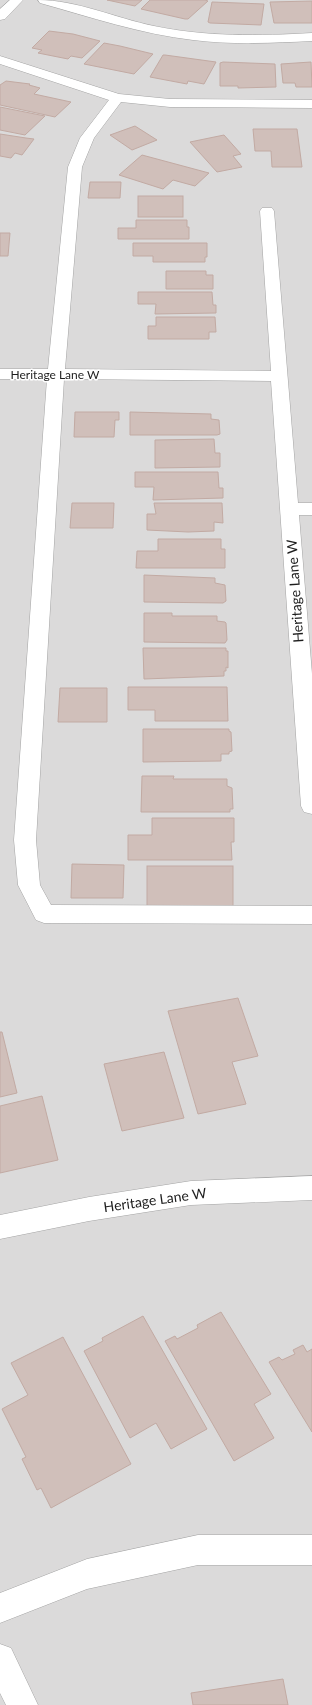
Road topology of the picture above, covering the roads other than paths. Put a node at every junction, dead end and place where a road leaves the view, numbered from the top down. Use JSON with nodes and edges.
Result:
{"nodes":[{"id":1,"x":44,"y":0,"type":"edge"},
{"id":2,"x":0,"y":1,"type":"edge"},
{"id":3,"x":15,"y":2,"type":"edge"},
{"id":4,"x":0,"y":16,"type":"edge"},
{"id":5,"x":312,"y":37,"type":"edge"},
{"id":6,"x":0,"y":60,"type":"edge"},
{"id":7,"x":117,"y":98,"type":"junction"},
{"id":8,"x":312,"y":104,"type":"edge"},
{"id":9,"x":267,"y":211,"type":"dead end"},
{"id":10,"x":0,"y":374,"type":"edge"},
{"id":11,"x":56,"y":375,"type":"junction"},
{"id":12,"x":279,"y":376,"type":"junction"},
{"id":13,"x":312,"y":508,"type":"edge"},
{"id":14,"x":289,"y":509,"type":"junction"},
{"id":15,"x":312,"y":806,"type":"edge"},
{"id":16,"x":312,"y":915,"type":"edge"},
{"id":17,"x":312,"y":1188,"type":"edge"},
{"id":18,"x":0,"y":1227,"type":"edge"},
{"id":19,"x":312,"y":1550,"type":"edge"},
{"id":20,"x":0,"y":1608,"type":"edge"},
{"id":21,"x":0,"y":1659,"type":"edge"},
{"id":22,"x":22,"y":1705,"type":"edge"}],
"edges":[{"from":1,"to":5,"type":"street"},
{"from":2,"to":3,"type":"street"},
{"from":3,"to":4,"type":"street"},
{"from":6,"to":7,"type":"street"},
{"from":7,"to":8,"type":"street"},
{"from":7,"to":11,"type":"street"},
{"from":9,"to":12,"type":"street","name":"Heritage Lane W"},
{"from":10,"to":11,"type":"street","name":"Heritage Lane W"},
{"from":11,"to":12,"type":"street","name":"Heritage Lane W"},
{"from":11,"to":16,"type":"street"},
{"from":12,"to":14,"type":"street","name":"Heritage Lane W"},
{"from":13,"to":14,"type":"street"},
{"from":14,"to":15,"type":"street","name":"Heritage Lane W"},
{"from":17,"to":18,"type":"street","name":"Heritage Lane W"},
{"from":19,"to":20,"type":"street"},
{"from":21,"to":22,"type":"street"}]}
